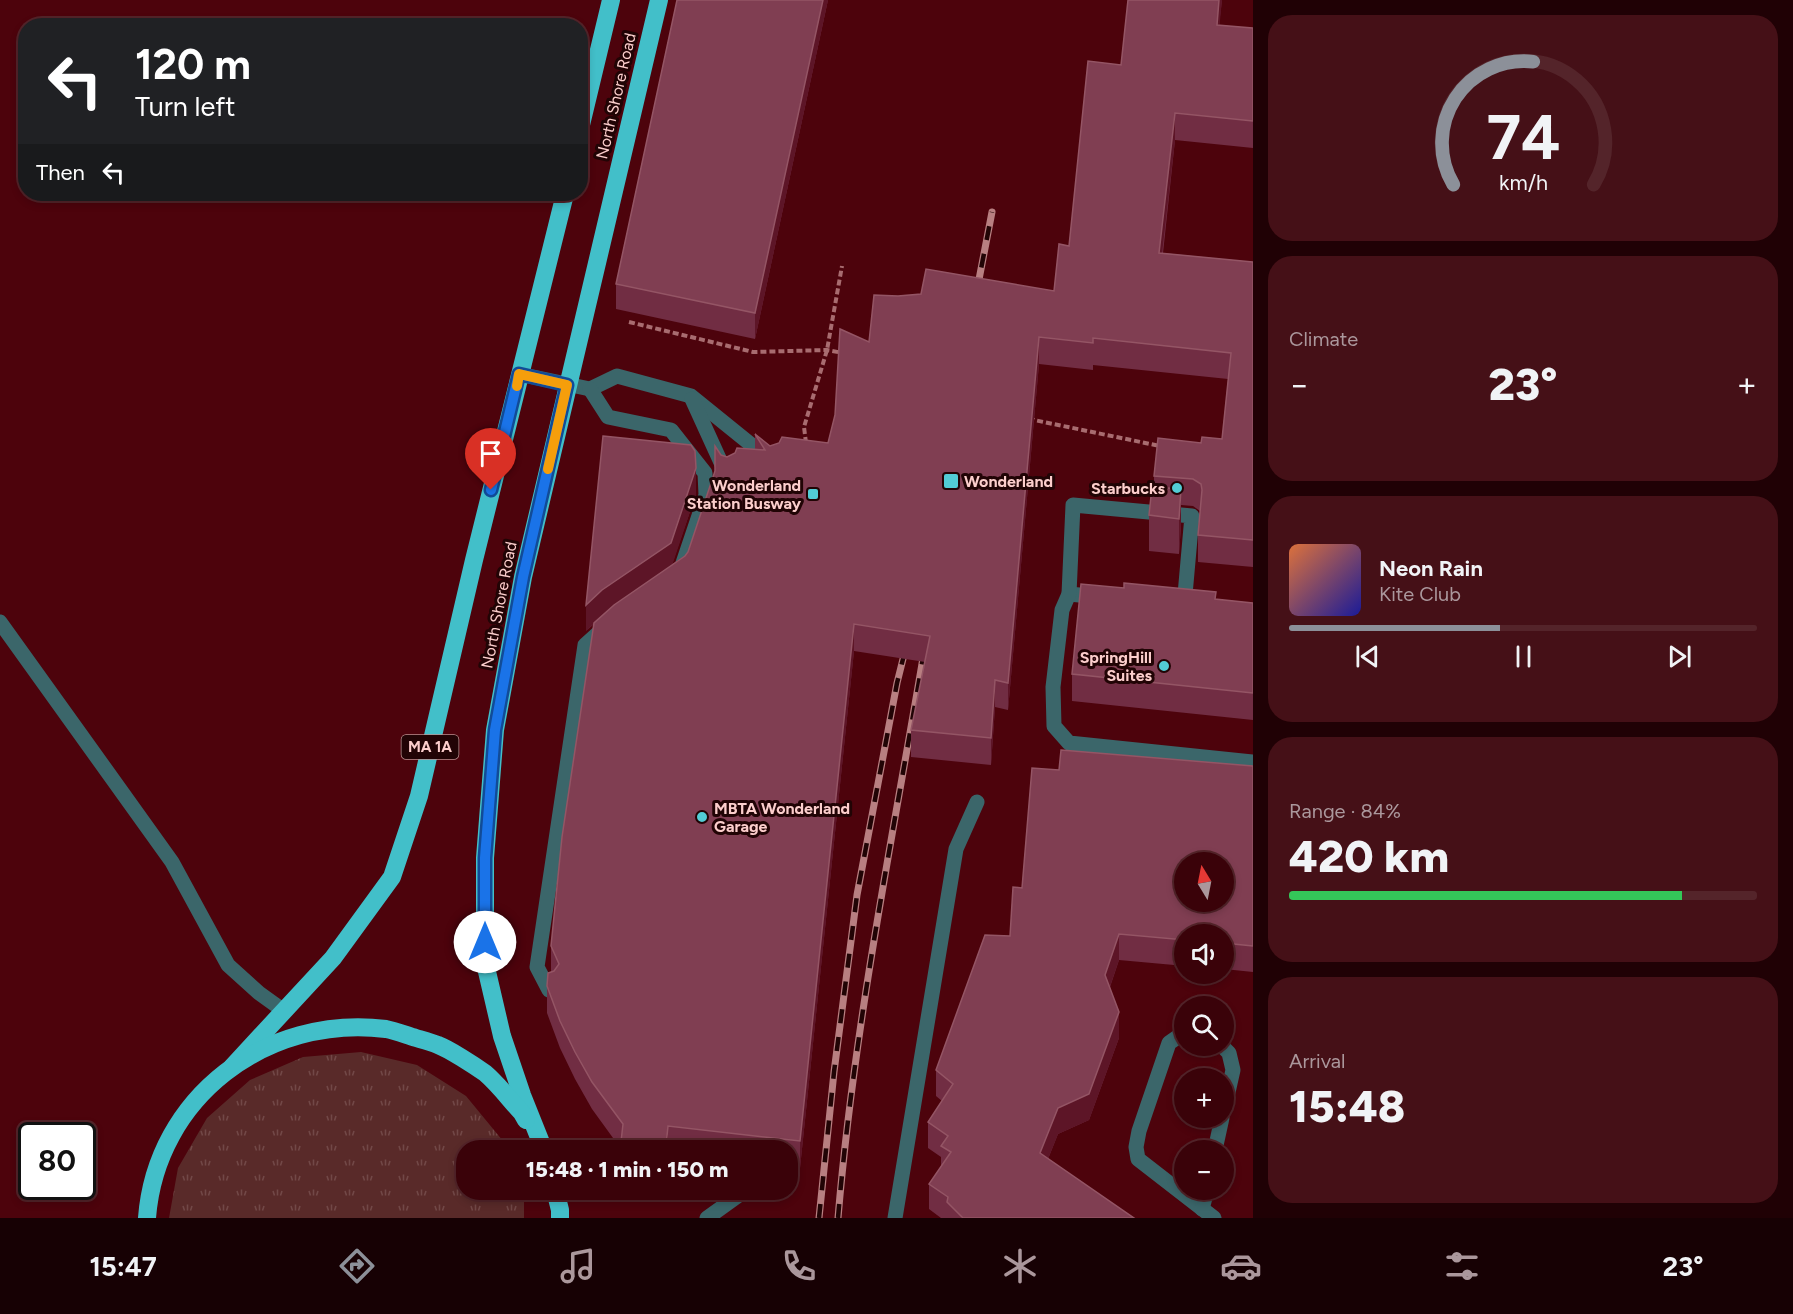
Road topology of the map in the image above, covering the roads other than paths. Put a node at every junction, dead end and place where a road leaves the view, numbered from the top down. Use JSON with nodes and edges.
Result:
{"nodes":[{"id":1,"x":611,"y":0,"type":"edge"},
{"id":2,"x":659,"y":0,"type":"edge"},
{"id":3,"x":588,"y":96,"type":"edge"},
{"id":4,"x":563,"y":201,"type":"edge"},
{"id":5,"x":519,"y":374,"type":"junction"},
{"id":6,"x":567,"y":385,"type":"junction"},
{"id":7,"x":591,"y":389,"type":"junction"},
{"id":8,"x":691,"y":396,"type":"junction"},
{"id":9,"x":772,"y":463,"type":"edge"},
{"id":10,"x":727,"y":474,"type":"edge"},
{"id":11,"x":670,"y":581,"type":"edge"},
{"id":12,"x":1069,"y":594,"type":"junction"},
{"id":13,"x":1115,"y":599,"type":"edge"},
{"id":14,"x":1161,"y":604,"type":"edge"},
{"id":15,"x":617,"y":618,"type":"edge"},
{"id":16,"x":0,"y":622,"type":"edge"},
{"id":17,"x":1253,"y":762,"type":"edge"},
{"id":18,"x":977,"y":802,"type":"dead end"},
{"id":19,"x":549,"y":990,"type":"edge"},
{"id":20,"x":284,"y":1011,"type":"junction"},
{"id":21,"x":1174,"y":1040,"type":"edge"},
{"id":22,"x":232,"y":1067,"type":"junction"},
{"id":23,"x":538,"y":1140,"type":"edge"},
{"id":24,"x":540,"y":1140,"type":"edge"},
{"id":25,"x":149,"y":1199,"type":"junction"},
{"id":26,"x":558,"y":1200,"type":"edge"},
{"id":27,"x":732,"y":1200,"type":"edge"},
{"id":28,"x":1208,"y":1214,"type":"edge"},
{"id":29,"x":134,"y":1218,"type":"edge"},
{"id":30,"x":147,"y":1218,"type":"edge"},
{"id":31,"x":560,"y":1218,"type":"edge"},
{"id":32,"x":707,"y":1218,"type":"edge"},
{"id":33,"x":895,"y":1218,"type":"edge"}],
"edges":[{"from":1,"to":3,"type":"highway","name":"North Shore Road"},
{"from":2,"to":6,"type":"highway","name":"North Shore Road"},
{"from":4,"to":5,"type":"highway","name":"North Shore Road","number":"MA 1A"},
{"from":5,"to":6,"type":"lane"},
{"from":5,"to":20,"type":"highway","name":"North Shore Road","number":"MA 1A"},
{"from":6,"to":7,"type":"lane"},
{"from":6,"to":24,"type":"highway","name":"North Shore Road"},
{"from":7,"to":8,"type":"lane"},
{"from":7,"to":11,"type":"lane"},
{"from":8,"to":9,"type":"lane"},
{"from":8,"to":10,"type":"lane"},
{"from":12,"to":13,"type":"lane"},
{"from":12,"to":14,"type":"lane"},
{"from":12,"to":17,"type":"lane"},
{"from":15,"to":19,"type":"lane"},
{"from":16,"to":20,"type":"lane"},
{"from":18,"to":33,"type":"lane"},
{"from":20,"to":22,"type":"highway","name":"North Shore Road","number":"MA 1A"},
{"from":21,"to":28,"type":"lane"},
{"from":22,"to":23,"type":"highway"},
{"from":22,"to":25,"type":"highway","number":"MA 1A"},
{"from":25,"to":29,"type":"highway","number":"MA 1A"},
{"from":25,"to":30,"type":"highway"},
{"from":26,"to":31,"type":"highway"},
{"from":27,"to":32,"type":"lane"}]}
